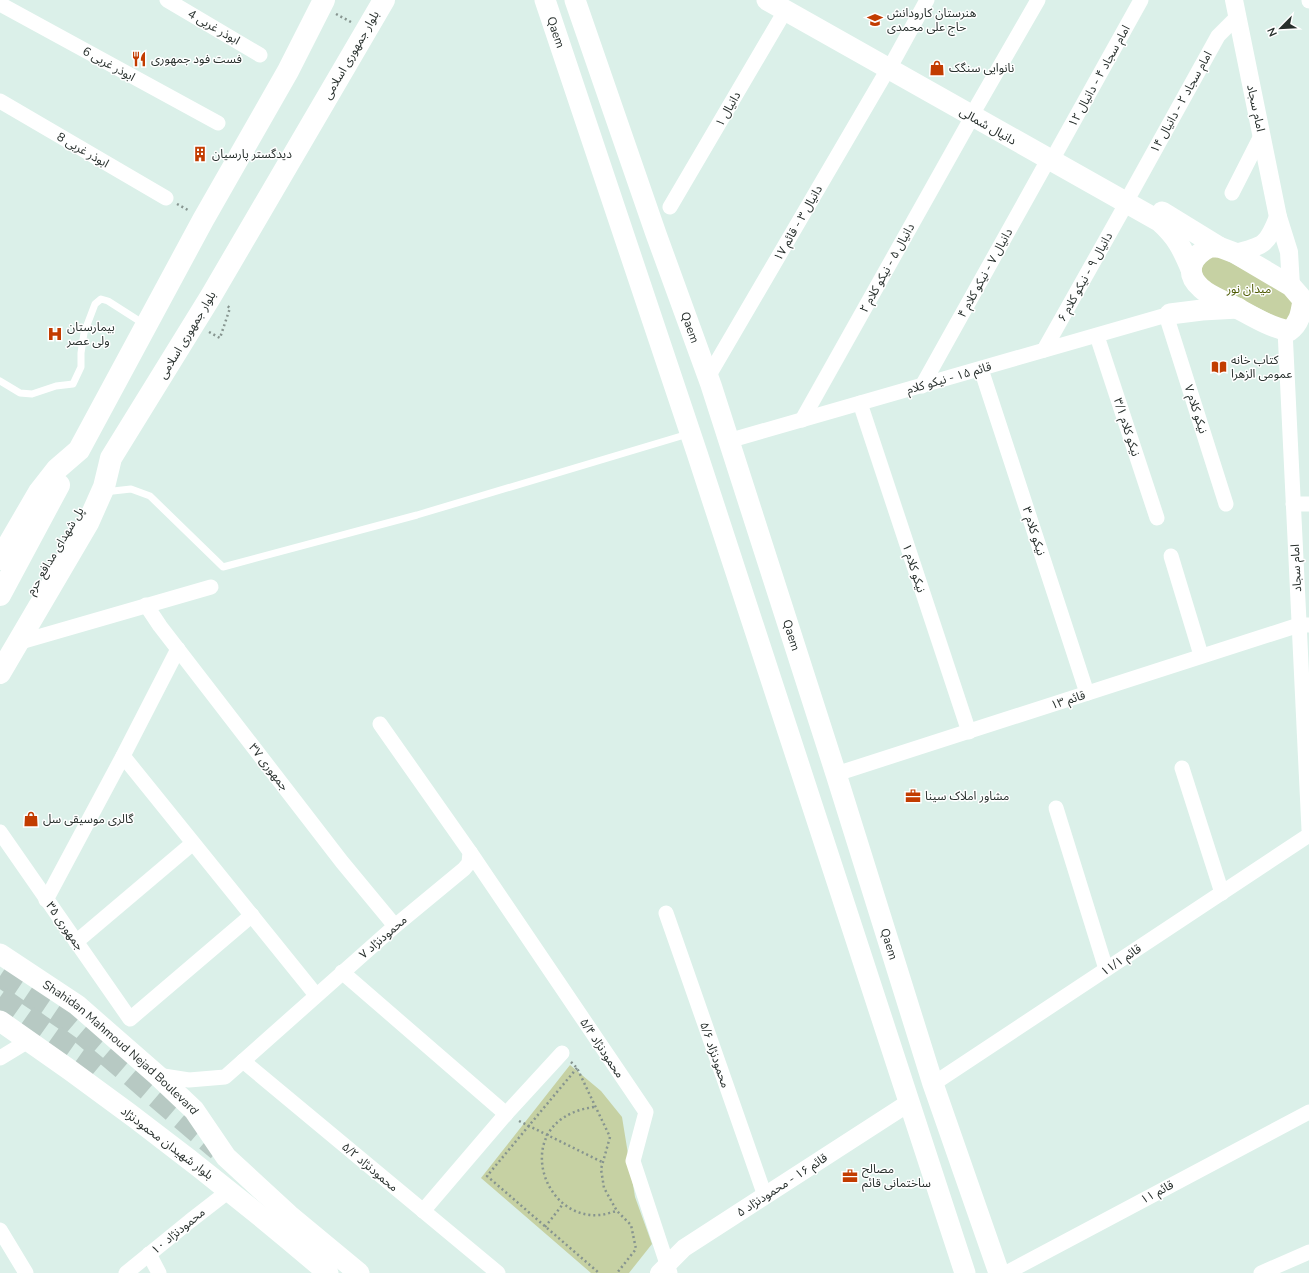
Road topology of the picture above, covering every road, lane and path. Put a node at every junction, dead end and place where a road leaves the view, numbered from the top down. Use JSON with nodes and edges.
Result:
{"nodes":[{"id":1,"x":167,"y":0,"type":"edge"},
{"id":2,"x":384,"y":0,"type":"edge"},
{"id":3,"x":545,"y":0,"type":"edge"},
{"id":4,"x":575,"y":0,"type":"edge"},
{"id":5,"x":767,"y":0,"type":"edge"},
{"id":6,"x":927,"y":0,"type":"edge"},
{"id":7,"x":1038,"y":0,"type":"edge"},
{"id":8,"x":1141,"y":0,"type":"edge"},
{"id":9,"x":323,"y":3,"type":"edge"},
{"id":10,"x":789,"y":3,"type":"edge"},
{"id":11,"x":0,"y":4,"type":"edge"},
{"id":12,"x":1236,"y":8,"type":"edge"},
{"id":13,"x":365,"y":31,"type":"junction"},
{"id":14,"x":260,"y":54,"type":"dead end"},
{"id":15,"x":891,"y":64,"type":"junction"},
{"id":16,"x":0,"y":101,"type":"edge"},
{"id":17,"x":974,"y":111,"type":"junction"},
{"id":18,"x":218,"y":123,"type":"dead end"},
{"id":19,"x":1262,"y":134,"type":"junction"},
{"id":20,"x":1053,"y":156,"type":"junction"},
{"id":21,"x":1232,"y":193,"type":"dead end"},
{"id":22,"x":166,"y":198,"type":"joint"},
{"id":23,"x":1128,"y":198,"type":"junction"},
{"id":24,"x":670,"y":206,"type":"dead end"},
{"id":25,"x":1278,"y":217,"type":"junction"},
{"id":26,"x":203,"y":220,"type":"junction"},
{"id":27,"x":1227,"y":250,"type":"junction"},
{"id":28,"x":1192,"y":273,"type":"junction"},
{"id":29,"x":1299,"y":289,"type":"edge"},
{"id":30,"x":230,"y":308,"type":"dead end"},
{"id":31,"x":1238,"y":308,"type":"junction"},
{"id":32,"x":1168,"y":315,"type":"junction"},
{"id":33,"x":146,"y":325,"type":"junction"},
{"id":34,"x":1297,"y":325,"type":"edge"},
{"id":35,"x":1097,"y":336,"type":"junction"},
{"id":36,"x":220,"y":338,"type":"dead end"},
{"id":37,"x":1044,"y":350,"type":"junction"},
{"id":38,"x":981,"y":369,"type":"junction"},
{"id":39,"x":708,"y":377,"type":"junction"},
{"id":40,"x":0,"y":381,"type":"edge"},
{"id":41,"x":922,"y":386,"type":"junction"},
{"id":42,"x":860,"y":403,"type":"junction"},
{"id":43,"x":802,"y":420,"type":"junction"},
{"id":44,"x":690,"y":433,"type":"junction"},
{"id":45,"x":728,"y":441,"type":"junction"},
{"id":46,"x":79,"y":450,"type":"junction"},
{"id":47,"x":697,"y":453,"type":"junction"},
{"id":48,"x":111,"y":458,"type":"junction"},
{"id":49,"x":104,"y":487,"type":"junction"},
{"id":50,"x":1226,"y":504,"type":"dead end"},
{"id":51,"x":1293,"y":504,"type":"junction"},
{"id":52,"x":1309,"y":504,"type":"edge"},
{"id":53,"x":1156,"y":518,"type":"dead end"},
{"id":54,"x":1171,"y":556,"type":"dead end"},
{"id":55,"x":0,"y":560,"type":"edge"},
{"id":56,"x":211,"y":587,"type":"dead end"},
{"id":57,"x":0,"y":595,"type":"edge"},
{"id":58,"x":146,"y":605,"type":"junction"},
{"id":59,"x":1304,"y":625,"type":"edge"},
{"id":60,"x":8,"y":643,"type":"edge"},
{"id":61,"x":178,"y":649,"type":"junction"},
{"id":62,"x":1201,"y":655,"type":"junction"},
{"id":63,"x":0,"y":673,"type":"edge"},
{"id":64,"x":1087,"y":694,"type":"junction"},
{"id":65,"x":380,"y":724,"type":"dead end"},
{"id":66,"x":969,"y":732,"type":"junction"},
{"id":67,"x":123,"y":756,"type":"junction"},
{"id":68,"x":1182,"y":768,"type":"dead end"},
{"id":69,"x":836,"y":774,"type":"junction"},
{"id":70,"x":1056,"y":808,"type":"dead end"},
{"id":71,"x":1309,"y":830,"type":"edge"},
{"id":72,"x":0,"y":832,"type":"edge"},
{"id":73,"x":1309,"y":835,"type":"edge"},
{"id":74,"x":193,"y":843,"type":"junction"},
{"id":75,"x":470,"y":852,"type":"junction"},
{"id":76,"x":1222,"y":893,"type":"junction"},
{"id":77,"x":46,"y":900,"type":"junction"},
{"id":78,"x":666,"y":913,"type":"dead end"},
{"id":79,"x":252,"y":915,"type":"junction"},
{"id":80,"x":394,"y":926,"type":"junction"},
{"id":81,"x":76,"y":942,"type":"junction"},
{"id":82,"x":0,"y":954,"type":"edge"},
{"id":83,"x":1106,"y":969,"type":"junction"},
{"id":84,"x":342,"y":972,"type":"junction"},
{"id":85,"x":316,"y":995,"type":"junction"},
{"id":86,"x":0,"y":1021,"type":"edge"},
{"id":87,"x":28,"y":1040,"type":"junction"},
{"id":88,"x":562,"y":1053,"type":"joint"},
{"id":89,"x":0,"y":1058,"type":"edge"},
{"id":90,"x":243,"y":1060,"type":"junction"},
{"id":91,"x":577,"y":1068,"type":"junction"},
{"id":92,"x":157,"y":1075,"type":"junction"},
{"id":93,"x":933,"y":1084,"type":"junction"},
{"id":94,"x":910,"y":1102,"type":"junction"},
{"id":95,"x":594,"y":1107,"type":"junction"},
{"id":96,"x":1309,"y":1112,"type":"edge"},
{"id":97,"x":506,"y":1114,"type":"junction"},
{"id":98,"x":528,"y":1126,"type":"junction"},
{"id":99,"x":548,"y":1136,"type":"junction"},
{"id":100,"x":602,"y":1162,"type":"junction"},
{"id":101,"x":230,"y":1190,"type":"junction"},
{"id":102,"x":765,"y":1196,"type":"junction"},
{"id":103,"x":563,"y":1204,"type":"junction"},
{"id":104,"x":617,"y":1211,"type":"junction"},
{"id":105,"x":423,"y":1212,"type":"junction"},
{"id":106,"x":545,"y":1227,"type":"junction"},
{"id":107,"x":0,"y":1230,"type":"edge"},
{"id":108,"x":1309,"y":1252,"type":"edge"},
{"id":109,"x":149,"y":1254,"type":"junction"},
{"id":110,"x":665,"y":1270,"type":"edge"},
{"id":111,"x":26,"y":1273,"type":"edge"},
{"id":112,"x":126,"y":1273,"type":"edge"},
{"id":113,"x":159,"y":1273,"type":"edge"},
{"id":114,"x":328,"y":1273,"type":"edge"},
{"id":115,"x":359,"y":1273,"type":"edge"},
{"id":116,"x":498,"y":1273,"type":"edge"},
{"id":117,"x":598,"y":1273,"type":"edge"},
{"id":118,"x":618,"y":1273,"type":"edge"},
{"id":119,"x":965,"y":1273,"type":"edge"},
{"id":120,"x":999,"y":1273,"type":"edge"},
{"id":121,"x":1006,"y":1273,"type":"edge"},
{"id":122,"x":1261,"y":1273,"type":"edge"}],
"edges":[{"from":1,"to":14,"type":"street","name":"ابوذر غربی 4"},
{"from":2,"to":13,"type":"main road","name":"بلوار جمهوری اسلامی"},
{"from":3,"to":44,"type":"main road","name":"Qaem"},
{"from":4,"to":39,"type":"main road","name":"Qaem"},
{"from":5,"to":10,"type":"main road","name":"دانیال شمالی"},
{"from":6,"to":15,"type":"street","name":"دانیال ۳ - قائم ۱۷"},
{"from":7,"to":17,"type":"street","name":"دانیال ۵ - نیکو کلام ۲"},
{"from":8,"to":20,"type":"street","name":"امام سجاد ۴ - دانیال ۱۲"},
{"from":9,"to":13,"type":"path"},
{"from":9,"to":26,"type":"main road"},
{"from":10,"to":15,"type":"main road","name":"دانیال شمالی"},
{"from":10,"to":24,"type":"street","name":"دانیال ۱"},
{"from":11,"to":18,"type":"street","name":"ابوذر غربی 6"},
{"from":12,"to":19,"type":"street","name":"امام سجاد"},
{"from":12,"to":23,"type":"street","name":"امام سجاد ۲ - دانیال ۱۴"},
{"from":13,"to":48,"type":"main road","name":"بلوار جمهوری اسلامی"},
{"from":15,"to":17,"type":"main road","name":"دانیال شمالی"},
{"from":15,"to":39,"type":"street","name":"دانیال ۳ - قائم ۱۷"},
{"from":16,"to":22,"type":"street","name":"ابوذر غربی 8"},
{"from":17,"to":20,"type":"main road","name":"دانیال شمالی"},
{"from":17,"to":43,"type":"street","name":"دانیال ۵ - نیکو کلام ۲"},
{"from":19,"to":21,"type":"street"},
{"from":19,"to":25,"type":"street","name":"امام سجاد"},
{"from":20,"to":23,"type":"main road","name":"دانیال شمالی"},
{"from":20,"to":41,"type":"street","name":"دانیال ۷ - نیکو کلام ۴"},
{"from":22,"to":26,"type":"path"},
{"from":23,"to":27,"type":"main road","name":"دانیال شمالی"},
{"from":23,"to":28,"type":"main road","name":"دانیال شمالی"},
{"from":23,"to":37,"type":"street","name":"دانیال ۹ - نیکو کلام ۶"},
{"from":25,"to":27,"type":"street"},
{"from":25,"to":29,"type":"street","name":"امام سجاد"},
{"from":26,"to":33,"type":"main road"},
{"from":27,"to":28,"type":"main road"},
{"from":27,"to":29,"type":"main road"},
{"from":28,"to":31,"type":"main road"},
{"from":28,"to":32,"type":"main road"},
{"from":29,"to":34,"type":"main road"},
{"from":30,"to":36,"type":"path"},
{"from":31,"to":32,"type":"main road"},
{"from":31,"to":34,"type":"main road"},
{"from":32,"to":35,"type":"street","name":"قائم ۱۵ - نیکو کلام"},
{"from":32,"to":50,"type":"street","name":"نیکو کلام ٧"},
{"from":33,"to":40,"type":"lane"},
{"from":33,"to":46,"type":"main road"},
{"from":34,"to":51,"type":"street","name":"امام سجاد"},
{"from":35,"to":37,"type":"street","name":"قائم ۱۵ - نیکو کلام"},
{"from":35,"to":53,"type":"street","name":"نیکو کلام ۳/۱"},
{"from":37,"to":38,"type":"street","name":"قائم ۱۵ - نیکو کلام"},
{"from":38,"to":41,"type":"street","name":"قائم ۱۵ - نیکو کلام"},
{"from":38,"to":64,"type":"street","name":"نیکو کلام ۳"},
{"from":39,"to":45,"type":"main road","name":"Qaem"},
{"from":41,"to":42,"type":"street","name":"قائم ۱۵ - نیکو کلام"},
{"from":42,"to":43,"type":"street","name":"قائم ۱۵ - نیکو کلام"},
{"from":42,"to":66,"type":"street","name":"نیکو کلام ۱"},
{"from":43,"to":45,"type":"street","name":"قائم ۱۵ - نیکو کلام"},
{"from":44,"to":47,"type":"main road","name":"Qaem"},
{"from":44,"to":49,"type":"lane"},
{"from":45,"to":47,"type":"main road"},
{"from":45,"to":69,"type":"main road","name":"Qaem"},
{"from":46,"to":55,"type":"main road"},
{"from":46,"to":57,"type":"main road","name":"پل شهدای مدافع حرم"},
{"from":47,"to":94,"type":"main road","name":"Qaem"},
{"from":48,"to":49,"type":"main road","name":"بلوار جمهوری اسلامی"},
{"from":48,"to":60,"type":"main road","name":"پل شهدای مدافع حرم"},
{"from":49,"to":60,"type":"main road","name":"بلوار جمهوری اسلامی"},
{"from":51,"to":52,"type":"street"},
{"from":51,"to":59,"type":"street","name":"امام سجاد"},
{"from":54,"to":62,"type":"street"},
{"from":56,"to":58,"type":"street"},
{"from":58,"to":60,"type":"street"},
{"from":58,"to":61,"type":"street","name":"جمهوری ۳۷"},
{"from":59,"to":62,"type":"street","name":"قائم ۱۳"},
{"from":59,"to":71,"type":"street","name":"امام سجاد"},
{"from":60,"to":63,"type":"main road","name":"بلوار جمهوری اسلامی"},
{"from":61,"to":67,"type":"street"},
{"from":61,"to":80,"type":"street","name":"جمهوری ۳۷"},
{"from":62,"to":64,"type":"street","name":"قائم ۱۳"},
{"from":64,"to":66,"type":"street","name":"قائم ۱۳"},
{"from":65,"to":75,"type":"street"},
{"from":66,"to":69,"type":"street","name":"قائم ۱۳"},
{"from":67,"to":74,"type":"street"},
{"from":67,"to":77,"type":"street"},
{"from":68,"to":76,"type":"street"},
{"from":69,"to":93,"type":"main road","name":"Qaem"},
{"from":70,"to":83,"type":"street"},
{"from":72,"to":77,"type":"street","name":"جمهوری ۳۵"},
{"from":73,"to":76,"type":"street","name":"قائم ۱۱/۱"},
{"from":74,"to":79,"type":"street"},
{"from":74,"to":81,"type":"street"},
{"from":75,"to":80,"type":"street","name":"محمودنژاد ۷"},
{"from":75,"to":110,"type":"street","name":"محمودنژاد ۵/۴"},
{"from":76,"to":83,"type":"street","name":"قائم ۱۱/۱"},
{"from":77,"to":81,"type":"street","name":"جمهوری ۳۵"},
{"from":78,"to":102,"type":"street","name":"محمودنژاد ۵/۶"},
{"from":79,"to":81,"type":"street","name":"جمهوری ۳۵"},
{"from":79,"to":85,"type":"street"},
{"from":80,"to":84,"type":"street","name":"محمودنژاد ۷"},
{"from":82,"to":92,"type":"main road","name":"Shahidan Mahmoud Nejad Boulevard"},
{"from":83,"to":93,"type":"street","name":"قائم ۱۱/۱"},
{"from":84,"to":85,"type":"street","name":"محمودنژاد ۷"},
{"from":84,"to":97,"type":"street"},
{"from":85,"to":90,"type":"street","name":"محمودنژاد ۷"},
{"from":86,"to":87,"type":"main road","name":"بلوار شهیدان محمودنژاد"},
{"from":87,"to":89,"type":"street"},
{"from":87,"to":101,"type":"main road","name":"بلوار شهیدان محمودنژاد"},
{"from":88,"to":91,"type":"path"},
{"from":88,"to":97,"type":"street"},
{"from":90,"to":92,"type":"street","name":"محمودنژاد ۷"},
{"from":90,"to":105,"type":"street","name":"محمودنژاد ۵/۲"},
{"from":91,"to":95,"type":"path"},
{"from":91,"to":98,"type":"path"},
{"from":92,"to":115,"type":"main road","name":"Shahidan Mahmoud Nejad Boulevard"},
{"from":93,"to":94,"type":"main road"},
{"from":93,"to":120,"type":"main road","name":"Qaem"},
{"from":94,"to":102,"type":"street","name":"قائم ۱۶ - محمودنژاد ۵"},
{"from":94,"to":119,"type":"main road","name":"Qaem"},
{"from":95,"to":99,"type":"path"},
{"from":95,"to":100,"type":"path"},
{"from":96,"to":121,"type":"street","name":"قائم ۱۱"},
{"from":97,"to":98,"type":"path"},
{"from":97,"to":105,"type":"street"},
{"from":98,"to":99,"type":"path"},
{"from":98,"to":106,"type":"path"},
{"from":99,"to":100,"type":"path"},
{"from":99,"to":103,"type":"path"},
{"from":100,"to":104,"type":"path"},
{"from":101,"to":109,"type":"street","name":"محمودنژاد ۱۰"},
{"from":101,"to":114,"type":"main road","name":"بلوار شهیدان محمودنژاد"},
{"from":102,"to":110,"type":"street","name":"قائم ۱۶ - محمودنژاد ۵"},
{"from":103,"to":104,"type":"path"},
{"from":103,"to":106,"type":"path"},
{"from":104,"to":118,"type":"path"},
{"from":105,"to":116,"type":"street","name":"محمودنژاد ۵/۲"},
{"from":106,"to":117,"type":"path"},
{"from":107,"to":111,"type":"street"},
{"from":108,"to":122,"type":"street"},
{"from":109,"to":112,"type":"street","name":"محمودنژاد ۱۰"},
{"from":109,"to":113,"type":"street"}]}
